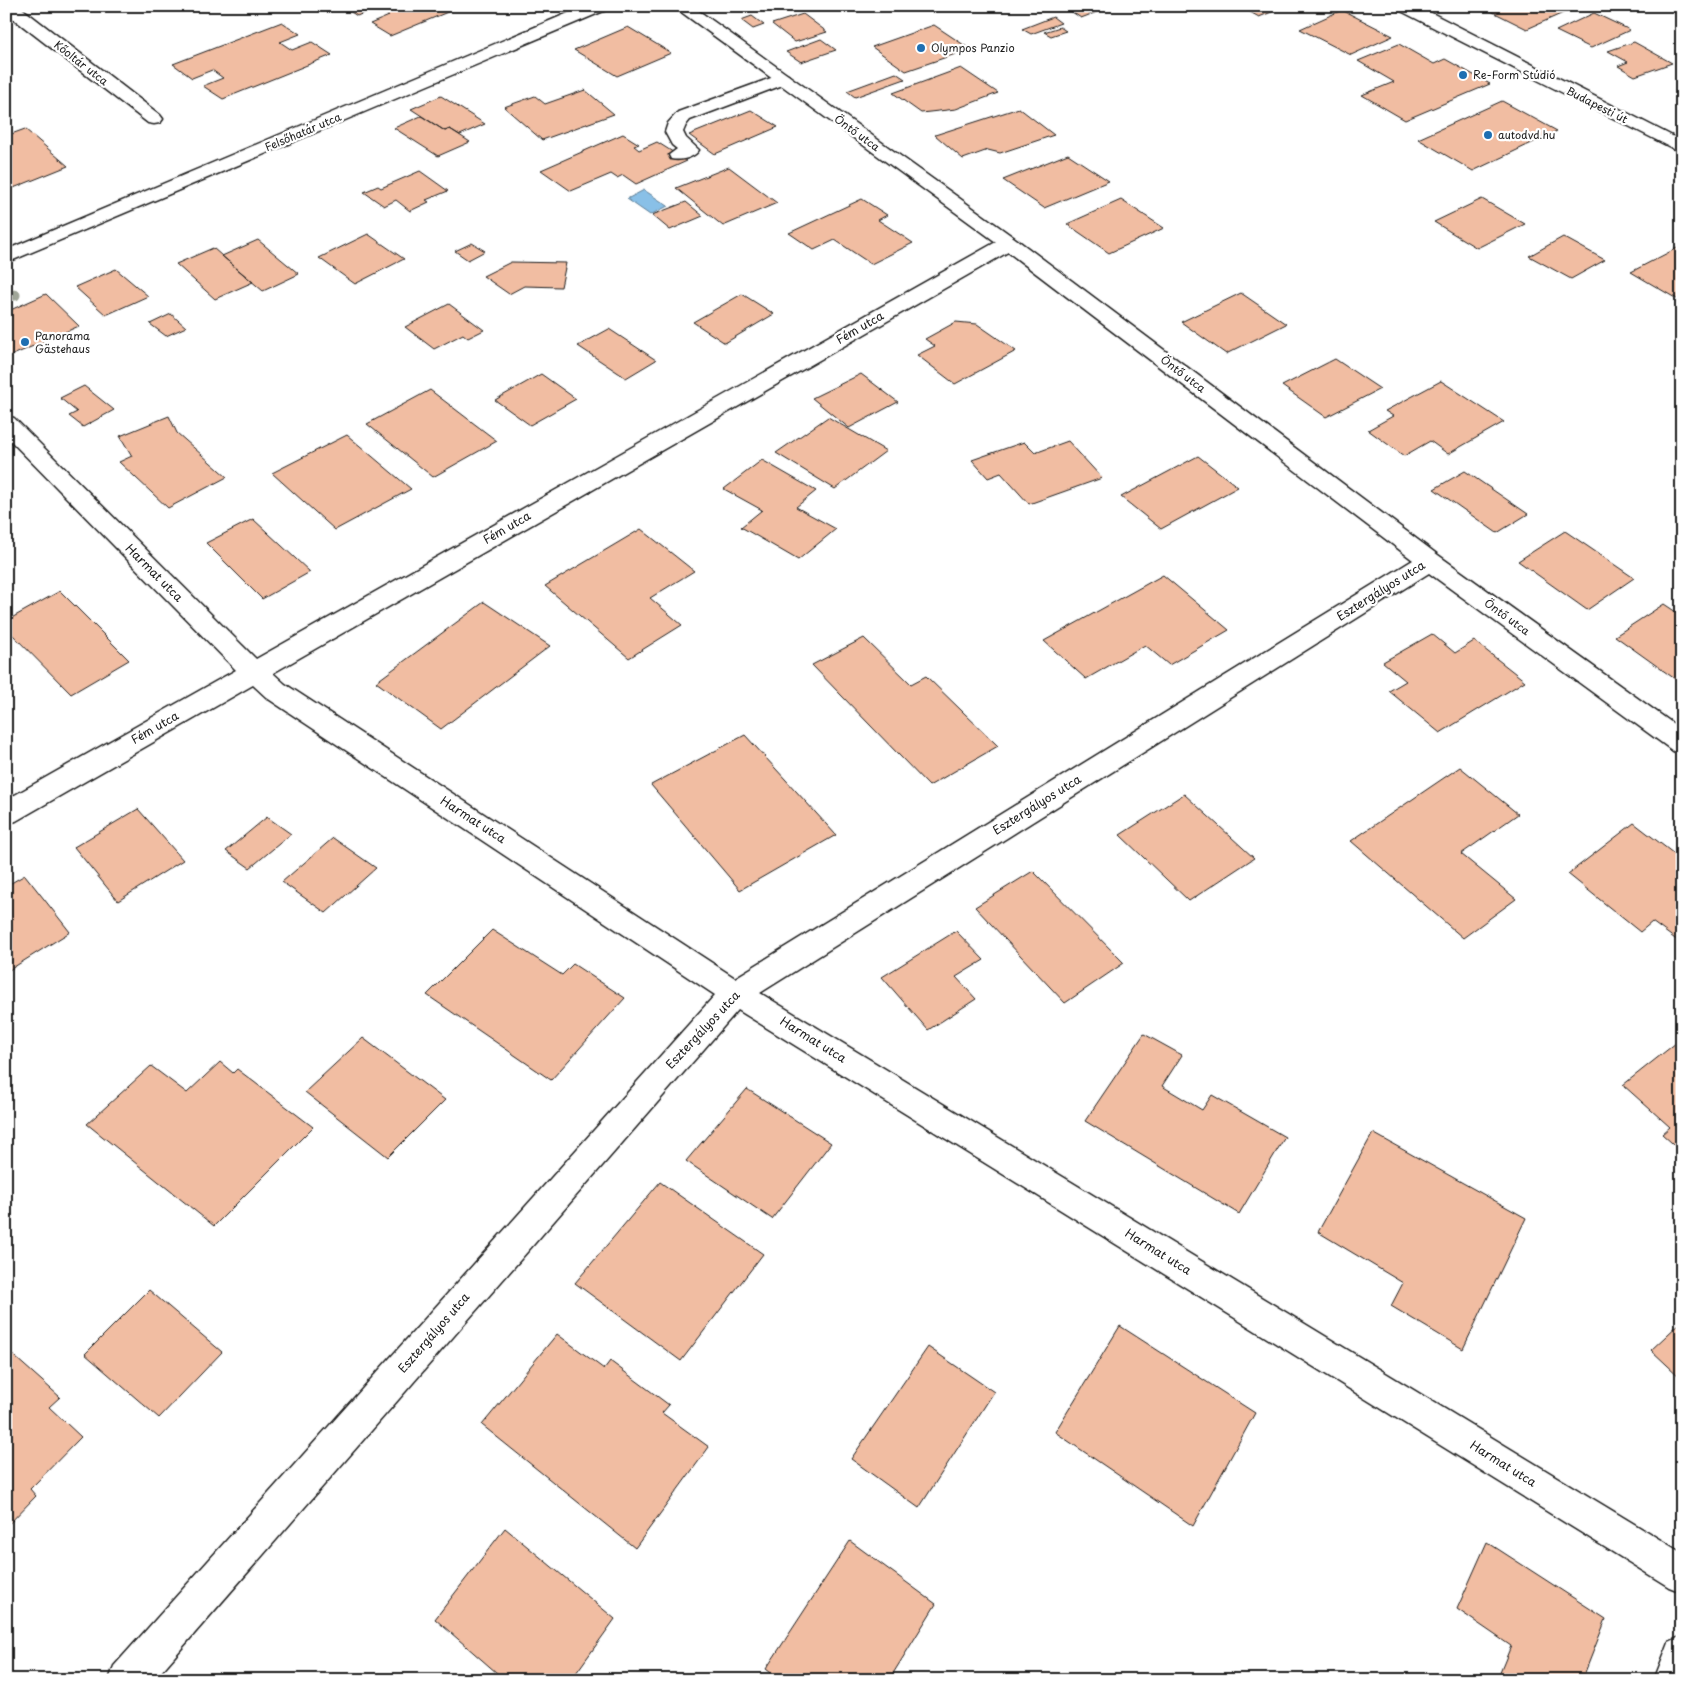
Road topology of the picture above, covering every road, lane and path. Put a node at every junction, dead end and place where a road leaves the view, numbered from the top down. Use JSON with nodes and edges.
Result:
{"nodes":[{"id":1,"x":8,"y":6,"type":"edge"},
{"id":2,"x":600,"y":6,"type":"edge"},
{"id":3,"x":681,"y":6,"type":"edge"},
{"id":4,"x":1405,"y":6,"type":"edge"},
{"id":5,"x":782,"y":79,"type":"junction"},
{"id":6,"x":154,"y":119,"type":"dead end"},
{"id":7,"x":1682,"y":148,"type":"edge"},
{"id":8,"x":678,"y":155,"type":"dead end"},
{"id":9,"x":1009,"y":243,"type":"junction"},
{"id":10,"x":6,"y":257,"type":"edge"},
{"id":11,"x":6,"y":423,"type":"edge"},
{"id":12,"x":1430,"y":561,"type":"junction"},
{"id":13,"x":254,"y":672,"type":"junction"},
{"id":14,"x":1682,"y":744,"type":"edge"},
{"id":15,"x":6,"y":813,"type":"edge"},
{"id":16,"x":735,"y":993,"type":"junction"},
{"id":17,"x":1682,"y":1574,"type":"edge"},
{"id":18,"x":1682,"y":1656,"type":"edge"},
{"id":19,"x":128,"y":1680,"type":"edge"},
{"id":20,"x":1673,"y":1680,"type":"edge"}],
"edges":[{"from":1,"to":6,"type":"street","name":"Kőoltár utca"},
{"from":2,"to":10,"type":"street","name":"Felsőhatár utca"},
{"from":3,"to":5,"type":"street","name":"Öntő utca"},
{"from":4,"to":7,"type":"street","name":"Budapesti út"},
{"from":5,"to":8,"type":"street"},
{"from":5,"to":9,"type":"street","name":"Öntő utca"},
{"from":9,"to":12,"type":"street","name":"Öntő utca"},
{"from":9,"to":13,"type":"street","name":"Fém utca"},
{"from":11,"to":13,"type":"street","name":"Harmat utca"},
{"from":12,"to":14,"type":"street","name":"Öntő utca"},
{"from":12,"to":16,"type":"street","name":"Esztergályos utca"},
{"from":13,"to":15,"type":"street","name":"Fém utca"},
{"from":13,"to":16,"type":"street","name":"Harmat utca"},
{"from":16,"to":17,"type":"street","name":"Harmat utca"},
{"from":16,"to":19,"type":"street","name":"Esztergályos utca"},
{"from":18,"to":20,"type":"street"}]}
